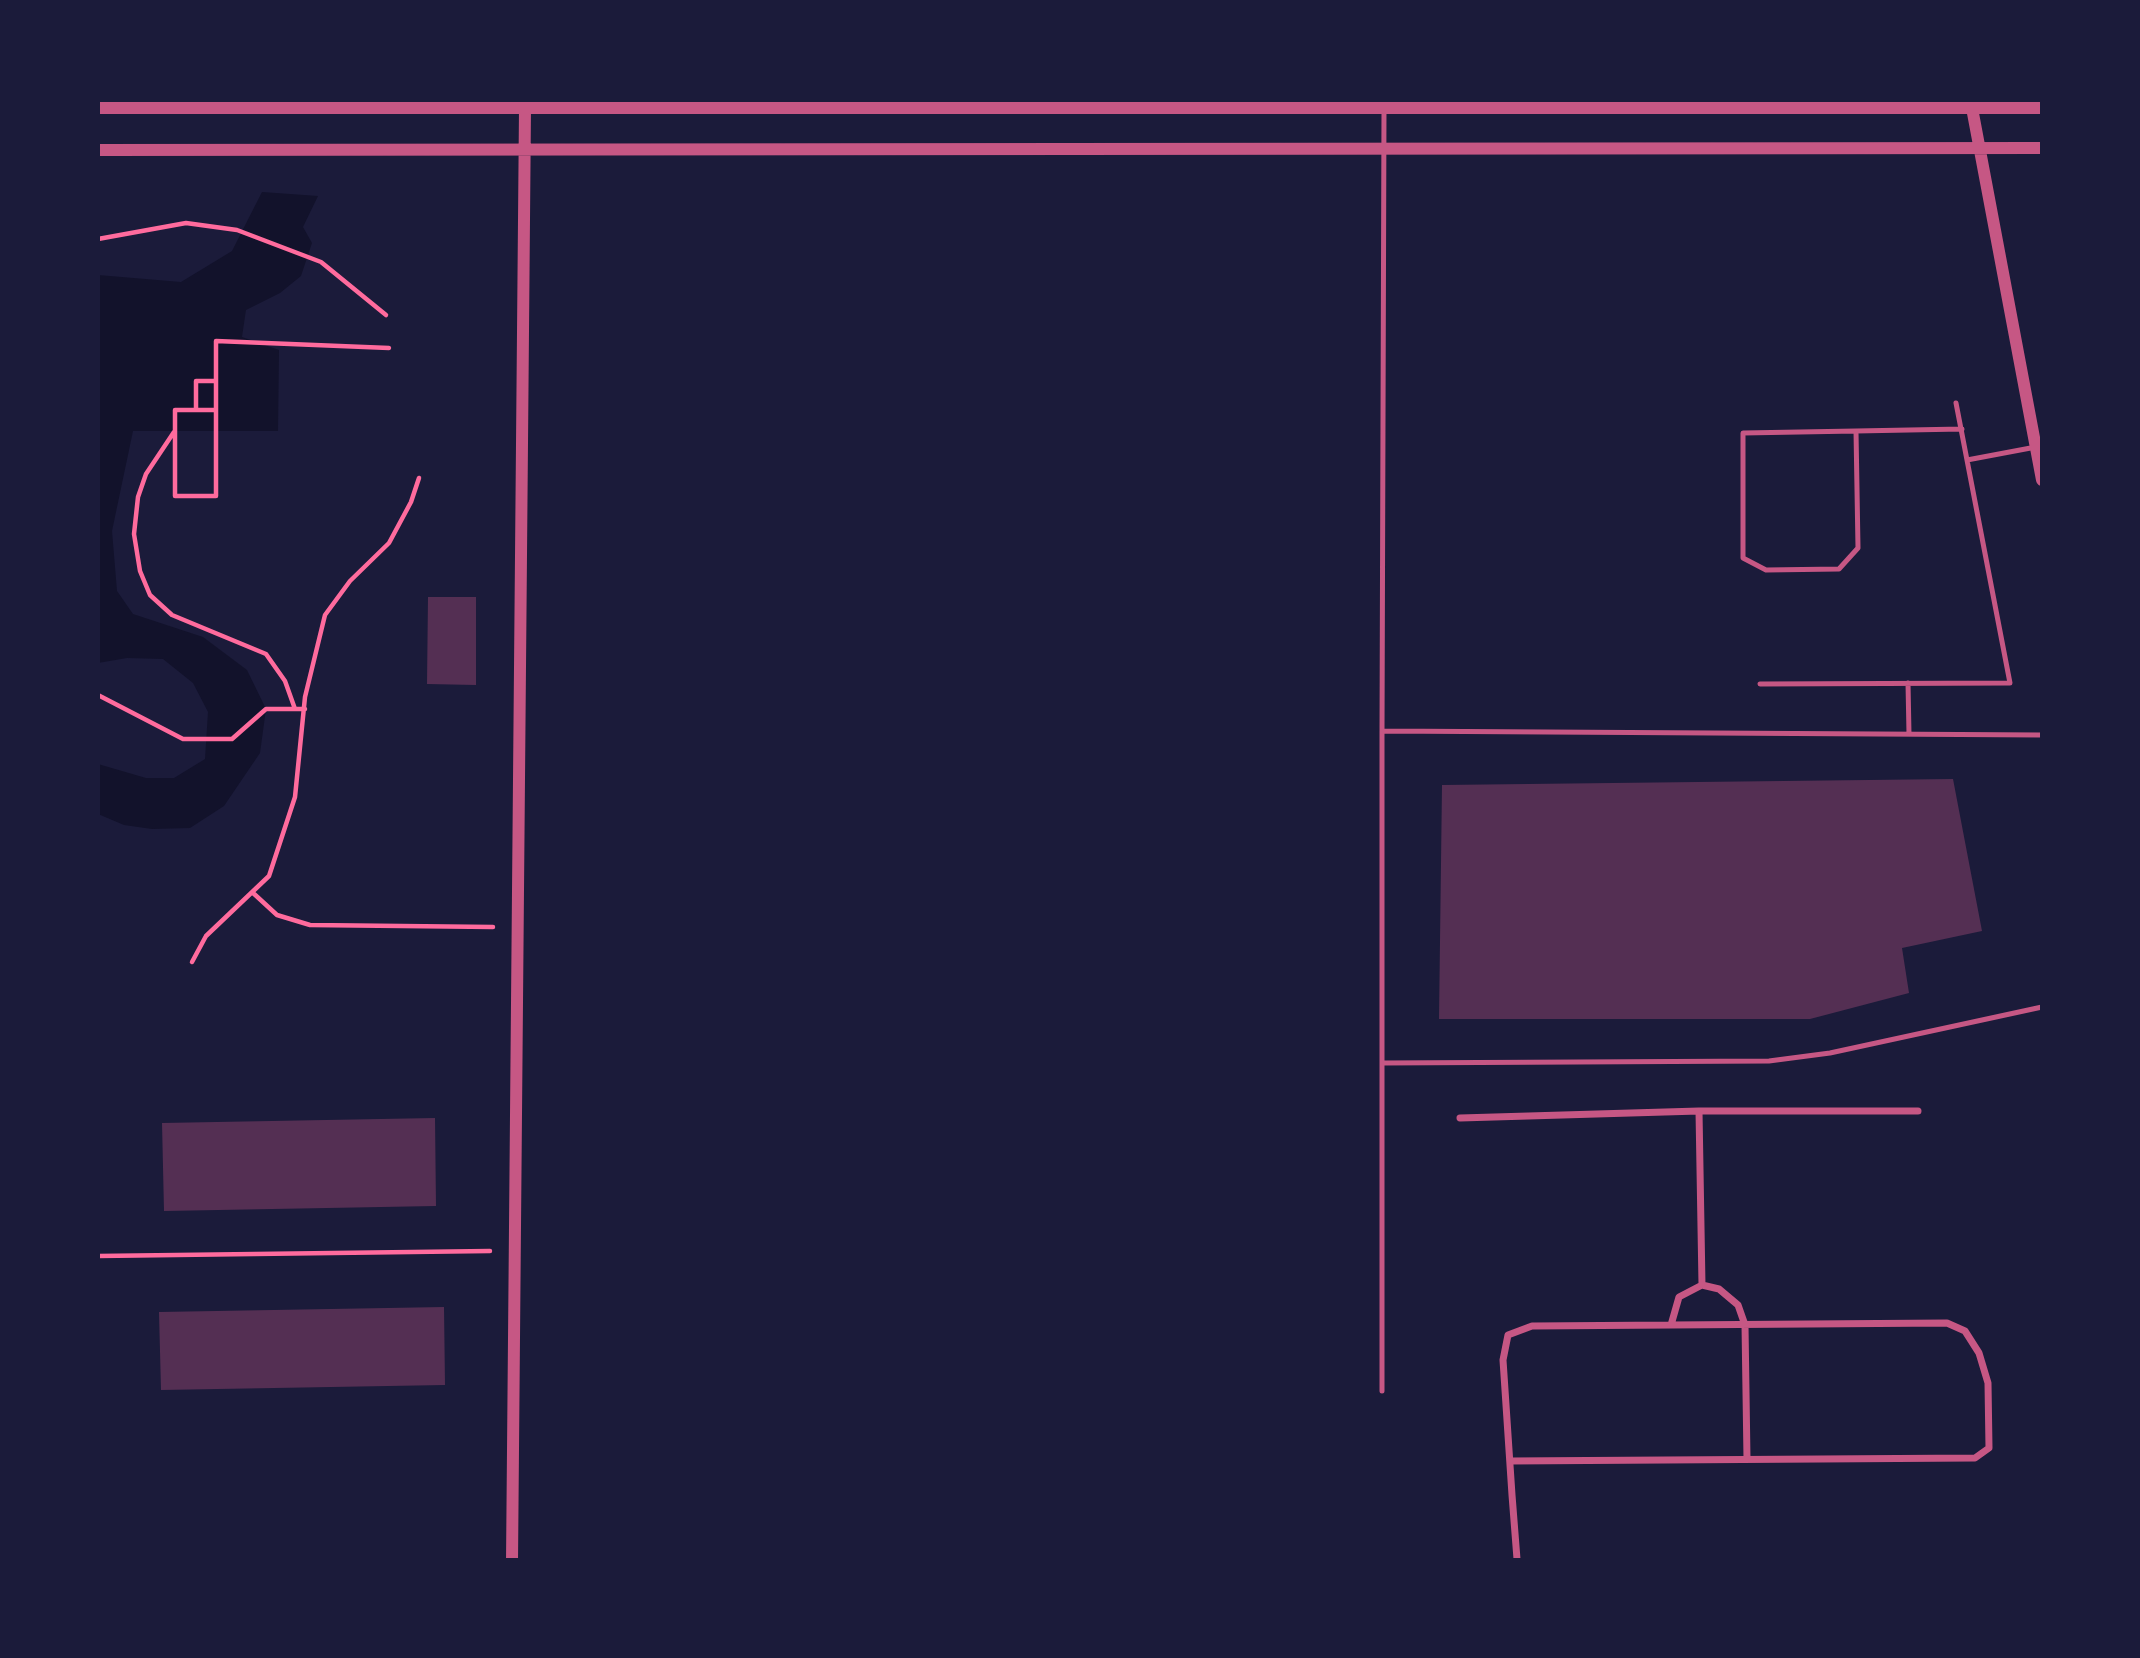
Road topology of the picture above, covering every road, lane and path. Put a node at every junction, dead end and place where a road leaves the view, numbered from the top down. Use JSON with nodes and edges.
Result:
{"nodes":[{"id":1,"x":98,"y":108,"type":"edge"},
{"id":2,"x":525,"y":108,"type":"junction"},
{"id":3,"x":1384,"y":108,"type":"junction"},
{"id":4,"x":1972,"y":108,"type":"junction"},
{"id":5,"x":2042,"y":108,"type":"edge"},
{"id":6,"x":1384,"y":148,"type":"junction"},
{"id":7,"x":1980,"y":148,"type":"junction"},
{"id":8,"x":2042,"y":148,"type":"edge"},
{"id":9,"x":98,"y":150,"type":"edge"},
{"id":10,"x":525,"y":150,"type":"junction"},
{"id":11,"x":98,"y":239,"type":"edge"},
{"id":12,"x":386,"y":315,"type":"dead end"},
{"id":13,"x":390,"y":348,"type":"dead end"},
{"id":14,"x":216,"y":381,"type":"junction"},
{"id":15,"x":1956,"y":403,"type":"dead end"},
{"id":16,"x":196,"y":410,"type":"junction"},
{"id":17,"x":216,"y":410,"type":"junction"},
{"id":18,"x":1962,"y":429,"type":"junction"},
{"id":19,"x":175,"y":431,"type":"junction"},
{"id":20,"x":1856,"y":431,"type":"junction"},
{"id":21,"x":2036,"y":447,"type":"junction"},
{"id":22,"x":1967,"y":460,"type":"junction"},
{"id":23,"x":419,"y":478,"type":"dead end"},
{"id":24,"x":2042,"y":480,"type":"edge"},
{"id":25,"x":1908,"y":683,"type":"junction"},
{"id":26,"x":1760,"y":684,"type":"dead end"},
{"id":27,"x":98,"y":695,"type":"edge"},
{"id":28,"x":295,"y":709,"type":"junction"},
{"id":29,"x":305,"y":709,"type":"junction"},
{"id":30,"x":1382,"y":731,"type":"junction"},
{"id":31,"x":1909,"y":734,"type":"junction"},
{"id":32,"x":2042,"y":735,"type":"edge"},
{"id":33,"x":252,"y":892,"type":"junction"},
{"id":34,"x":518,"y":926,"type":"junction"},
{"id":35,"x":192,"y":962,"type":"dead end"},
{"id":36,"x":2042,"y":1007,"type":"edge"},
{"id":37,"x":1383,"y":1063,"type":"junction"},
{"id":38,"x":1699,"y":1111,"type":"junction"},
{"id":39,"x":1918,"y":1111,"type":"dead end"},
{"id":40,"x":1460,"y":1118,"type":"dead end"},
{"id":41,"x":515,"y":1250,"type":"junction"},
{"id":42,"x":98,"y":1256,"type":"edge"},
{"id":43,"x":1702,"y":1285,"type":"junction"},
{"id":44,"x":1671,"y":1325,"type":"junction"},
{"id":45,"x":1745,"y":1325,"type":"junction"},
{"id":46,"x":1382,"y":1391,"type":"dead end"},
{"id":47,"x":1747,"y":1460,"type":"junction"},
{"id":48,"x":1510,"y":1461,"type":"junction"},
{"id":49,"x":1517,"y":1559,"type":"edge"},
{"id":50,"x":512,"y":1560,"type":"edge"}],
"edges":[{"from":1,"to":2,"type":"street"},
{"from":2,"to":3,"type":"street"},
{"from":2,"to":10,"type":"street"},
{"from":3,"to":4,"type":"street"},
{"from":3,"to":6,"type":"lane"},
{"from":4,"to":5,"type":"street"},
{"from":4,"to":7,"type":"street"},
{"from":6,"to":7,"type":"street"},
{"from":6,"to":10,"type":"street"},
{"from":6,"to":30,"type":"lane"},
{"from":7,"to":8,"type":"street"},
{"from":7,"to":21,"type":"street"},
{"from":9,"to":10,"type":"street"},
{"from":10,"to":34,"type":"street"},
{"from":11,"to":12,"type":"path"},
{"from":13,"to":14,"type":"path"},
{"from":14,"to":16,"type":"path"},
{"from":14,"to":17,"type":"path"},
{"from":15,"to":18,"type":"lane"},
{"from":16,"to":17,"type":"path"},
{"from":16,"to":19,"type":"path"},
{"from":17,"to":19,"type":"path"},
{"from":18,"to":20,"type":"lane"},
{"from":18,"to":22,"type":"lane"},
{"from":19,"to":28,"type":"path"},
{"from":20,"to":20,"type":"lane"},
{"from":21,"to":22,"type":"lane"},
{"from":21,"to":24,"type":"street"},
{"from":22,"to":25,"type":"lane"},
{"from":23,"to":29,"type":"path"},
{"from":25,"to":26,"type":"lane"},
{"from":25,"to":31,"type":"lane"},
{"from":27,"to":28,"type":"path"},
{"from":28,"to":29,"type":"path"},
{"from":29,"to":33,"type":"path"},
{"from":30,"to":31,"type":"lane"},
{"from":30,"to":37,"type":"lane"},
{"from":31,"to":32,"type":"lane"},
{"from":33,"to":34,"type":"path"},
{"from":33,"to":35,"type":"path"},
{"from":34,"to":41,"type":"street"},
{"from":36,"to":37,"type":"lane"},
{"from":37,"to":46,"type":"lane"},
{"from":38,"to":39,"type":"street"},
{"from":38,"to":40,"type":"street"},
{"from":38,"to":43,"type":"street"},
{"from":41,"to":42,"type":"path"},
{"from":41,"to":50,"type":"street"},
{"from":43,"to":44,"type":"street"},
{"from":43,"to":45,"type":"street"},
{"from":44,"to":45,"type":"street"},
{"from":44,"to":48,"type":"street"},
{"from":45,"to":47,"type":"street"},
{"from":45,"to":47,"type":"street"},
{"from":47,"to":48,"type":"street"},
{"from":48,"to":49,"type":"street"}]}
